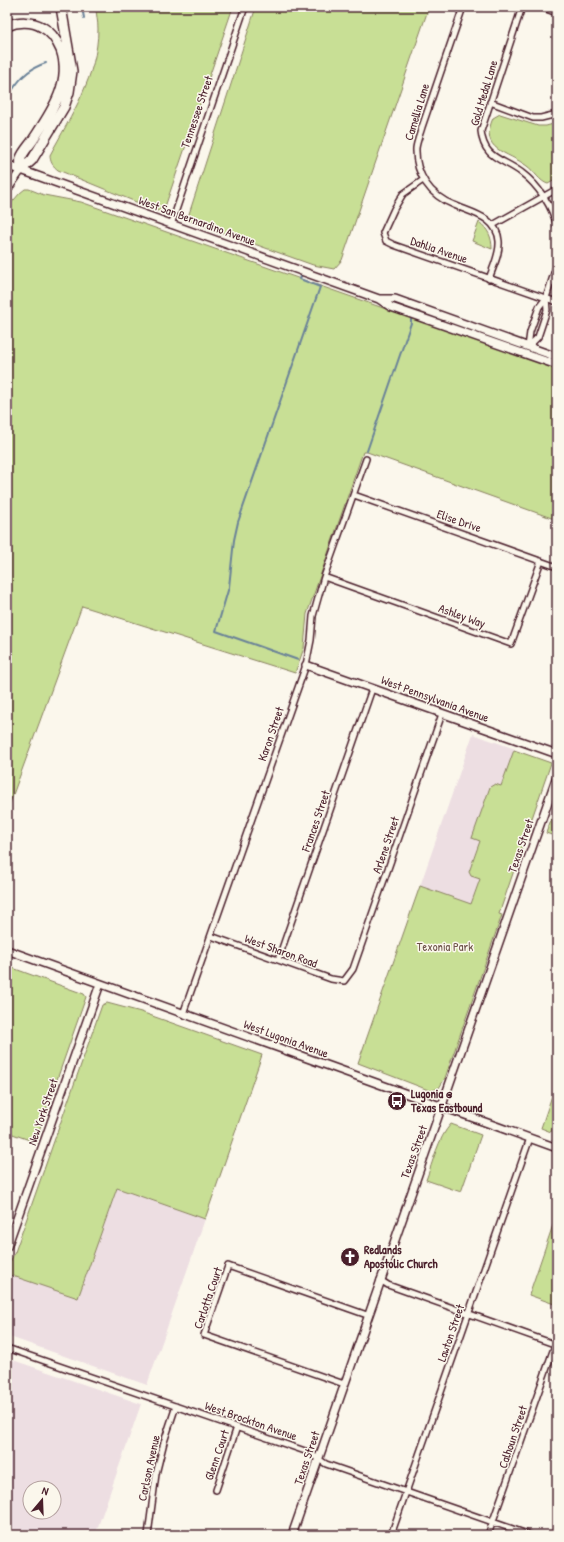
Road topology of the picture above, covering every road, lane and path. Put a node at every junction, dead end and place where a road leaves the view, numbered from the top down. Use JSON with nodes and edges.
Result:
{"nodes":[{"id":1,"x":61,"y":7,"type":"edge"},
{"id":2,"x":245,"y":7,"type":"edge"},
{"id":3,"x":462,"y":7,"type":"edge"},
{"id":4,"x":522,"y":7,"type":"edge"},
{"id":5,"x":541,"y":7,"type":"edge"},
{"id":6,"x":557,"y":12,"type":"edge"},
{"id":7,"x":7,"y":26,"type":"edge"},
{"id":8,"x":490,"y":102,"type":"junction"},
{"id":9,"x":557,"y":114,"type":"edge"},
{"id":10,"x":7,"y":165,"type":"edge"},
{"id":11,"x":21,"y":170,"type":"junction"},
{"id":12,"x":423,"y":180,"type":"junction"},
{"id":13,"x":557,"y":189,"type":"edge"},
{"id":14,"x":7,"y":190,"type":"edge"},
{"id":15,"x":543,"y":196,"type":"junction"},
{"id":16,"x":171,"y":225,"type":"junction"},
{"id":17,"x":493,"y":225,"type":"junction"},
{"id":18,"x":557,"y":227,"type":"edge"},
{"id":19,"x":557,"y":264,"type":"edge"},
{"id":20,"x":489,"y":279,"type":"junction"},
{"id":21,"x":546,"y":298,"type":"junction"},
{"id":22,"x":379,"y":299,"type":"junction"},
{"id":23,"x":557,"y":302,"type":"edge"},
{"id":24,"x":462,"y":332,"type":"junction"},
{"id":25,"x":528,"y":346,"type":"junction"},
{"id":26,"x":557,"y":357,"type":"edge"},
{"id":27,"x":557,"y":365,"type":"edge"},
{"id":28,"x":366,"y":459,"type":"dead end"},
{"id":29,"x":354,"y":495,"type":"junction"},
{"id":30,"x":541,"y":561,"type":"junction"},
{"id":31,"x":557,"y":567,"type":"edge"},
{"id":32,"x":324,"y":577,"type":"junction"},
{"id":33,"x":306,"y":665,"type":"junction"},
{"id":34,"x":372,"y":689,"type":"junction"},
{"id":35,"x":442,"y":714,"type":"junction"},
{"id":36,"x":557,"y":754,"type":"edge"},
{"id":37,"x":557,"y":776,"type":"edge"},
{"id":38,"x":211,"y":936,"type":"junction"},
{"id":39,"x":7,"y":950,"type":"edge"},
{"id":40,"x":278,"y":960,"type":"junction"},
{"id":41,"x":344,"y":981,"type":"joint"},
{"id":42,"x":100,"y":984,"type":"junction"},
{"id":43,"x":184,"y":1014,"type":"junction"},
{"id":44,"x":442,"y":1108,"type":"junction"},
{"id":45,"x":530,"y":1138,"type":"junction"},
{"id":46,"x":557,"y":1148,"type":"edge"},
{"id":47,"x":7,"y":1247,"type":"edge"},
{"id":48,"x":380,"y":1280,"type":"junction"},
{"id":49,"x":468,"y":1314,"type":"junction"},
{"id":50,"x":368,"y":1315,"type":"junction"},
{"id":51,"x":556,"y":1345,"type":"edge"},
{"id":52,"x":7,"y":1348,"type":"edge"},
{"id":53,"x":344,"y":1384,"type":"junction"},
{"id":54,"x":176,"y":1406,"type":"junction"},
{"id":55,"x":237,"y":1427,"type":"junction"},
{"id":56,"x":318,"y":1459,"type":"junction"},
{"id":57,"x":216,"y":1490,"type":"dead end"},
{"id":58,"x":406,"y":1492,"type":"junction"},
{"id":59,"x":493,"y":1522,"type":"junction"},
{"id":60,"x":148,"y":1535,"type":"edge"},
{"id":61,"x":292,"y":1535,"type":"edge"},
{"id":62,"x":390,"y":1535,"type":"edge"},
{"id":63,"x":488,"y":1535,"type":"edge"},
{"id":64,"x":530,"y":1535,"type":"edge"}],
"edges":[{"from":1,"to":11,"type":"highway"},
{"from":2,"to":16,"type":"street","name":"Tennessee Street"},
{"from":3,"to":12,"type":"street","name":"Camellia Lane"},
{"from":4,"to":8,"type":"street","name":"Gold Medal Lane"},
{"from":5,"to":6,"type":"street"},
{"from":7,"to":11,"type":"highway"},
{"from":8,"to":9,"type":"street"},
{"from":8,"to":15,"type":"street","name":"Gold Medal Lane"},
{"from":10,"to":11,"type":"main road","name":"West San Bernardino Avenue"},
{"from":11,"to":14,"type":"main road"},
{"from":11,"to":16,"type":"main road","name":"West San Bernardino Avenue"},
{"from":12,"to":17,"type":"street","name":"Camellia Lane"},
{"from":12,"to":20,"type":"street","name":"Dahlia Avenue"},
{"from":13,"to":15,"type":"street"},
{"from":15,"to":17,"type":"street"},
{"from":15,"to":18,"type":"street","name":"Gold Medal Lane"},
{"from":16,"to":22,"type":"main road","name":"West San Bernardino Avenue"},
{"from":17,"to":20,"type":"street"},
{"from":19,"to":21,"type":"street"},
{"from":20,"to":21,"type":"street","name":"Dahlia Avenue"},
{"from":21,"to":23,"type":"street","name":"Dahlia Avenue"},
{"from":21,"to":25,"type":"street"},
{"from":21,"to":25,"type":"street"},
{"from":22,"to":24,"type":"main road","name":"West San Bernardino Avenue"},
{"from":22,"to":25,"type":"main road","name":"West San Bernardino Avenue"},
{"from":24,"to":25,"type":"main road"},
{"from":24,"to":27,"type":"main road","name":"West San Bernardino Avenue"},
{"from":25,"to":26,"type":"main road","name":"West San Bernardino Avenue"},
{"from":28,"to":29,"type":"street","name":"Karon Street"},
{"from":29,"to":30,"type":"street","name":"Elise Drive"},
{"from":29,"to":32,"type":"street","name":"Karon Street"},
{"from":30,"to":31,"type":"street","name":"Elise Drive"},
{"from":30,"to":32,"type":"street","name":"Ashley Way"},
{"from":32,"to":33,"type":"street","name":"Karon Street"},
{"from":33,"to":34,"type":"main road","name":"West Pennsylvania Avenue"},
{"from":33,"to":38,"type":"street","name":"Karon Street"},
{"from":34,"to":35,"type":"main road","name":"West Pennsylvania Avenue"},
{"from":34,"to":40,"type":"street","name":"Frances Street"},
{"from":35,"to":36,"type":"main road","name":"West Pennsylvania Avenue"},
{"from":35,"to":41,"type":"street","name":"Arlene Street"},
{"from":37,"to":44,"type":"main road","name":"Texas Street"},
{"from":38,"to":40,"type":"street","name":"West Sharon Road"},
{"from":38,"to":43,"type":"street","name":"Karon Street"},
{"from":39,"to":42,"type":"main road","name":"West Lugonia Avenue"},
{"from":40,"to":41,"type":"street","name":"West Sharon Road"},
{"from":42,"to":43,"type":"main road","name":"West Lugonia Avenue"},
{"from":42,"to":47,"type":"main road","name":"New York Street"},
{"from":43,"to":44,"type":"main road","name":"West Lugonia Avenue"},
{"from":44,"to":45,"type":"main road","name":"West Lugonia Avenue"},
{"from":44,"to":48,"type":"main road","name":"Texas Street"},
{"from":45,"to":46,"type":"main road","name":"West Lugonia Avenue"},
{"from":45,"to":49,"type":"street","name":"Lawton Street"},
{"from":48,"to":49,"type":"street"},
{"from":48,"to":50,"type":"main road","name":"Texas Street"},
{"from":49,"to":51,"type":"street"},
{"from":49,"to":58,"type":"street","name":"Lawton Street"},
{"from":50,"to":53,"type":"main road","name":"Texas Street"},
{"from":50,"to":53,"type":"street","name":"Carlotta Court"},
{"from":51,"to":59,"type":"street","name":"Calhoun Street"},
{"from":52,"to":54,"type":"street","name":"West Brockton Avenue"},
{"from":53,"to":56,"type":"main road","name":"Texas Street"},
{"from":54,"to":55,"type":"street","name":"West Brockton Avenue"},
{"from":54,"to":60,"type":"street","name":"Carlson Avenue"},
{"from":55,"to":56,"type":"street","name":"West Brockton Avenue"},
{"from":55,"to":57,"type":"street","name":"Glenn Court"},
{"from":56,"to":58,"type":"street","name":"West Brockton Avenue"},
{"from":56,"to":61,"type":"main road","name":"Texas Street"},
{"from":58,"to":59,"type":"street","name":"West Brockton Avenue"},
{"from":58,"to":62,"type":"street","name":"Lawton Street"},
{"from":59,"to":63,"type":"street","name":"Calhoun Street"},
{"from":59,"to":64,"type":"street","name":"West Brockton Avenue"}]}
